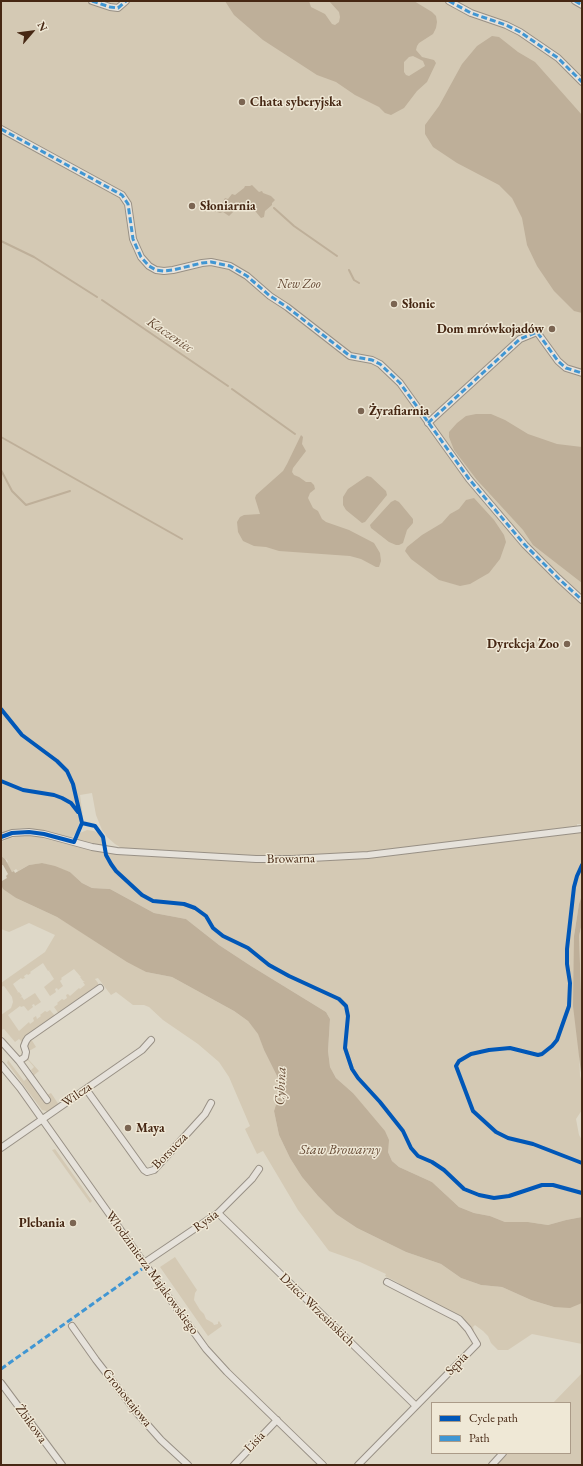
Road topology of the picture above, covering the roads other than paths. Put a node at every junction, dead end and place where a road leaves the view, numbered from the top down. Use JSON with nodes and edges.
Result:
{"nodes":[{"id":1,"x":92,"y":1,"type":"edge"},
{"id":2,"x":126,"y":1,"type":"edge"},
{"id":3,"x":449,"y":1,"type":"edge"},
{"id":4,"x":575,"y":1,"type":"edge"},
{"id":5,"x":582,"y":4,"type":"edge"},
{"id":6,"x":582,"y":82,"type":"edge"},
{"id":7,"x":1,"y":129,"type":"edge"},
{"id":8,"x":582,"y":373,"type":"edge"},
{"id":9,"x":428,"y":423,"type":"junction"},
{"id":10,"x":582,"y":600,"type":"edge"},
{"id":11,"x":582,"y":829,"type":"edge"},
{"id":12,"x":1,"y":837,"type":"edge"},
{"id":13,"x":100,"y":988,"type":"dead end"},
{"id":14,"x":151,"y":1040,"type":"dead end"},
{"id":15,"x":1,"y":1041,"type":"edge"},
{"id":16,"x":19,"y":1061,"type":"junction"},
{"id":17,"x":1,"y":1065,"type":"edge"},
{"id":18,"x":86,"y":1089,"type":"junction"},
{"id":19,"x":47,"y":1100,"type":"dead end"},
{"id":20,"x":211,"y":1103,"type":"dead end"},
{"id":21,"x":42,"y":1119,"type":"junction"},
{"id":22,"x":1,"y":1148,"type":"edge"},
{"id":23,"x":259,"y":1169,"type":"dead end"},
{"id":24,"x":218,"y":1213,"type":"junction"},
{"id":25,"x":144,"y":1263,"type":"junction"},
{"id":26,"x":387,"y":1282,"type":"dead end"},
{"id":27,"x":72,"y":1326,"type":"dead end"},
{"id":28,"x":1,"y":1382,"type":"edge"},
{"id":29,"x":416,"y":1406,"type":"junction"},
{"id":30,"x":276,"y":1420,"type":"junction"},
{"id":31,"x":502,"y":1454,"type":"edge"},
{"id":32,"x":62,"y":1465,"type":"edge"},
{"id":33,"x":188,"y":1465,"type":"edge"},
{"id":34,"x":234,"y":1465,"type":"edge"},
{"id":35,"x":323,"y":1465,"type":"edge"},
{"id":36,"x":358,"y":1465,"type":"edge"},
{"id":37,"x":492,"y":1465,"type":"edge"}],
"edges":[{"from":1,"to":2,"type":"street"},
{"from":3,"to":6,"type":"street"},
{"from":4,"to":5,"type":"street"},
{"from":7,"to":9,"type":"street"},
{"from":8,"to":9,"type":"street"},
{"from":9,"to":10,"type":"street"},
{"from":11,"to":12,"type":"street","name":"Browarna"},
{"from":13,"to":16,"type":"street"},
{"from":14,"to":18,"type":"street","name":"Wilcza"},
{"from":15,"to":16,"type":"street"},
{"from":16,"to":19,"type":"street"},
{"from":17,"to":21,"type":"street","name":"Włodzimierza Majakowskiego"},
{"from":18,"to":20,"type":"street","name":"Borsucza"},
{"from":18,"to":21,"type":"street","name":"Wilcza"},
{"from":21,"to":22,"type":"street","name":"Wilcza"},
{"from":21,"to":25,"type":"street","name":"Włodzimierza Majakowskiego"},
{"from":23,"to":24,"type":"street","name":"Rysia"},
{"from":24,"to":25,"type":"street","name":"Rysia"},
{"from":24,"to":29,"type":"street","name":"Dzieci Wrzesińskich"},
{"from":25,"to":30,"type":"street","name":"Włodzimierza Majakowskiego"},
{"from":26,"to":29,"type":"street","name":"Sępia"},
{"from":27,"to":33,"type":"street","name":"Gronostajowa"},
{"from":28,"to":32,"type":"street","name":"Żbikowa"},
{"from":29,"to":36,"type":"street","name":"Sępia"},
{"from":30,"to":34,"type":"street","name":"Lisia"},
{"from":30,"to":35,"type":"street","name":"Włodzimierza Majakowskiego"},
{"from":31,"to":37,"type":"street"}]}
